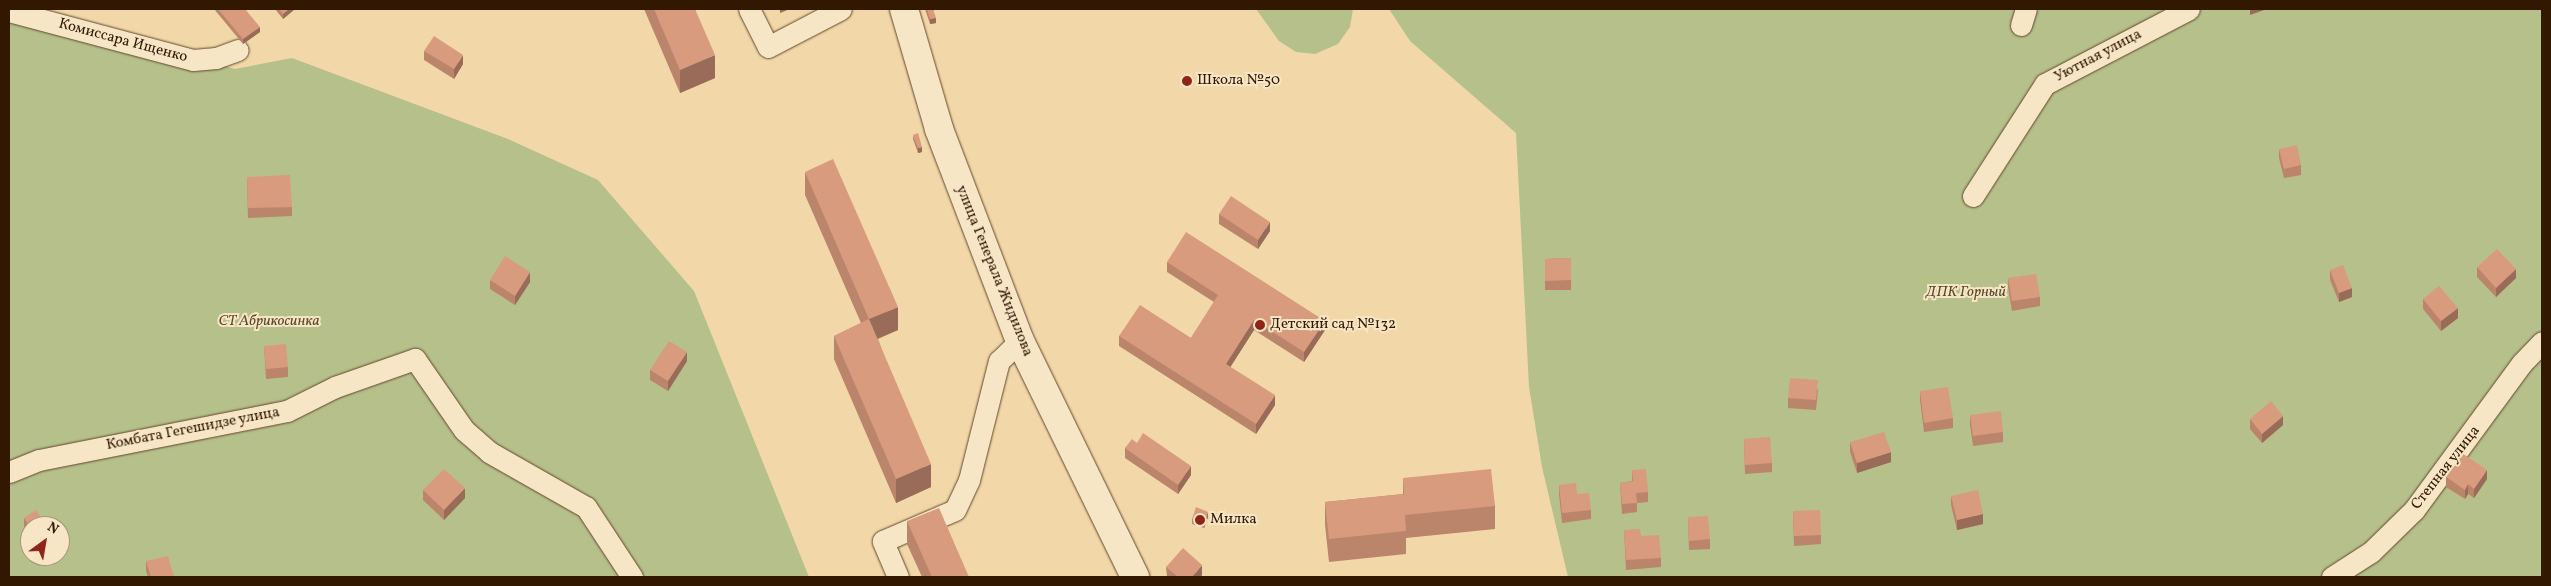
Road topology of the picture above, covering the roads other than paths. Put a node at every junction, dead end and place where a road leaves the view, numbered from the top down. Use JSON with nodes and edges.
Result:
{"nodes":[{"id":1,"x":749,"y":9,"type":"edge"},
{"id":2,"x":841,"y":9,"type":"edge"},
{"id":3,"x":904,"y":9,"type":"edge"},
{"id":4,"x":2189,"y":9,"type":"edge"},
{"id":5,"x":9,"y":11,"type":"edge"},
{"id":6,"x":238,"y":50,"type":"dead end"},
{"id":7,"x":1973,"y":196,"type":"dead end"},
{"id":8,"x":1020,"y":341,"type":"junction"},
{"id":9,"x":2542,"y":342,"type":"edge"},
{"id":10,"x":9,"y":472,"type":"edge"},
{"id":11,"x":632,"y":577,"type":"edge"},
{"id":12,"x":898,"y":577,"type":"edge"},
{"id":13,"x":1135,"y":577,"type":"edge"},
{"id":14,"x":2332,"y":577,"type":"edge"}],
"edges":[{"from":1,"to":2,"type":"street"},
{"from":3,"to":8,"type":"main road","name":"улица Генерала Жидилова"},
{"from":4,"to":7,"type":"street","name":"Уютная улица"},
{"from":5,"to":6,"type":"street","name":"Комиссара Ищенко"},
{"from":8,"to":12,"type":"street"},
{"from":8,"to":13,"type":"main road","name":"улица Генерала Жидилова"},
{"from":9,"to":14,"type":"street","name":"Степная улица"},
{"from":10,"to":11,"type":"street","name":"Комбата Гегешидзе улица"}]}
